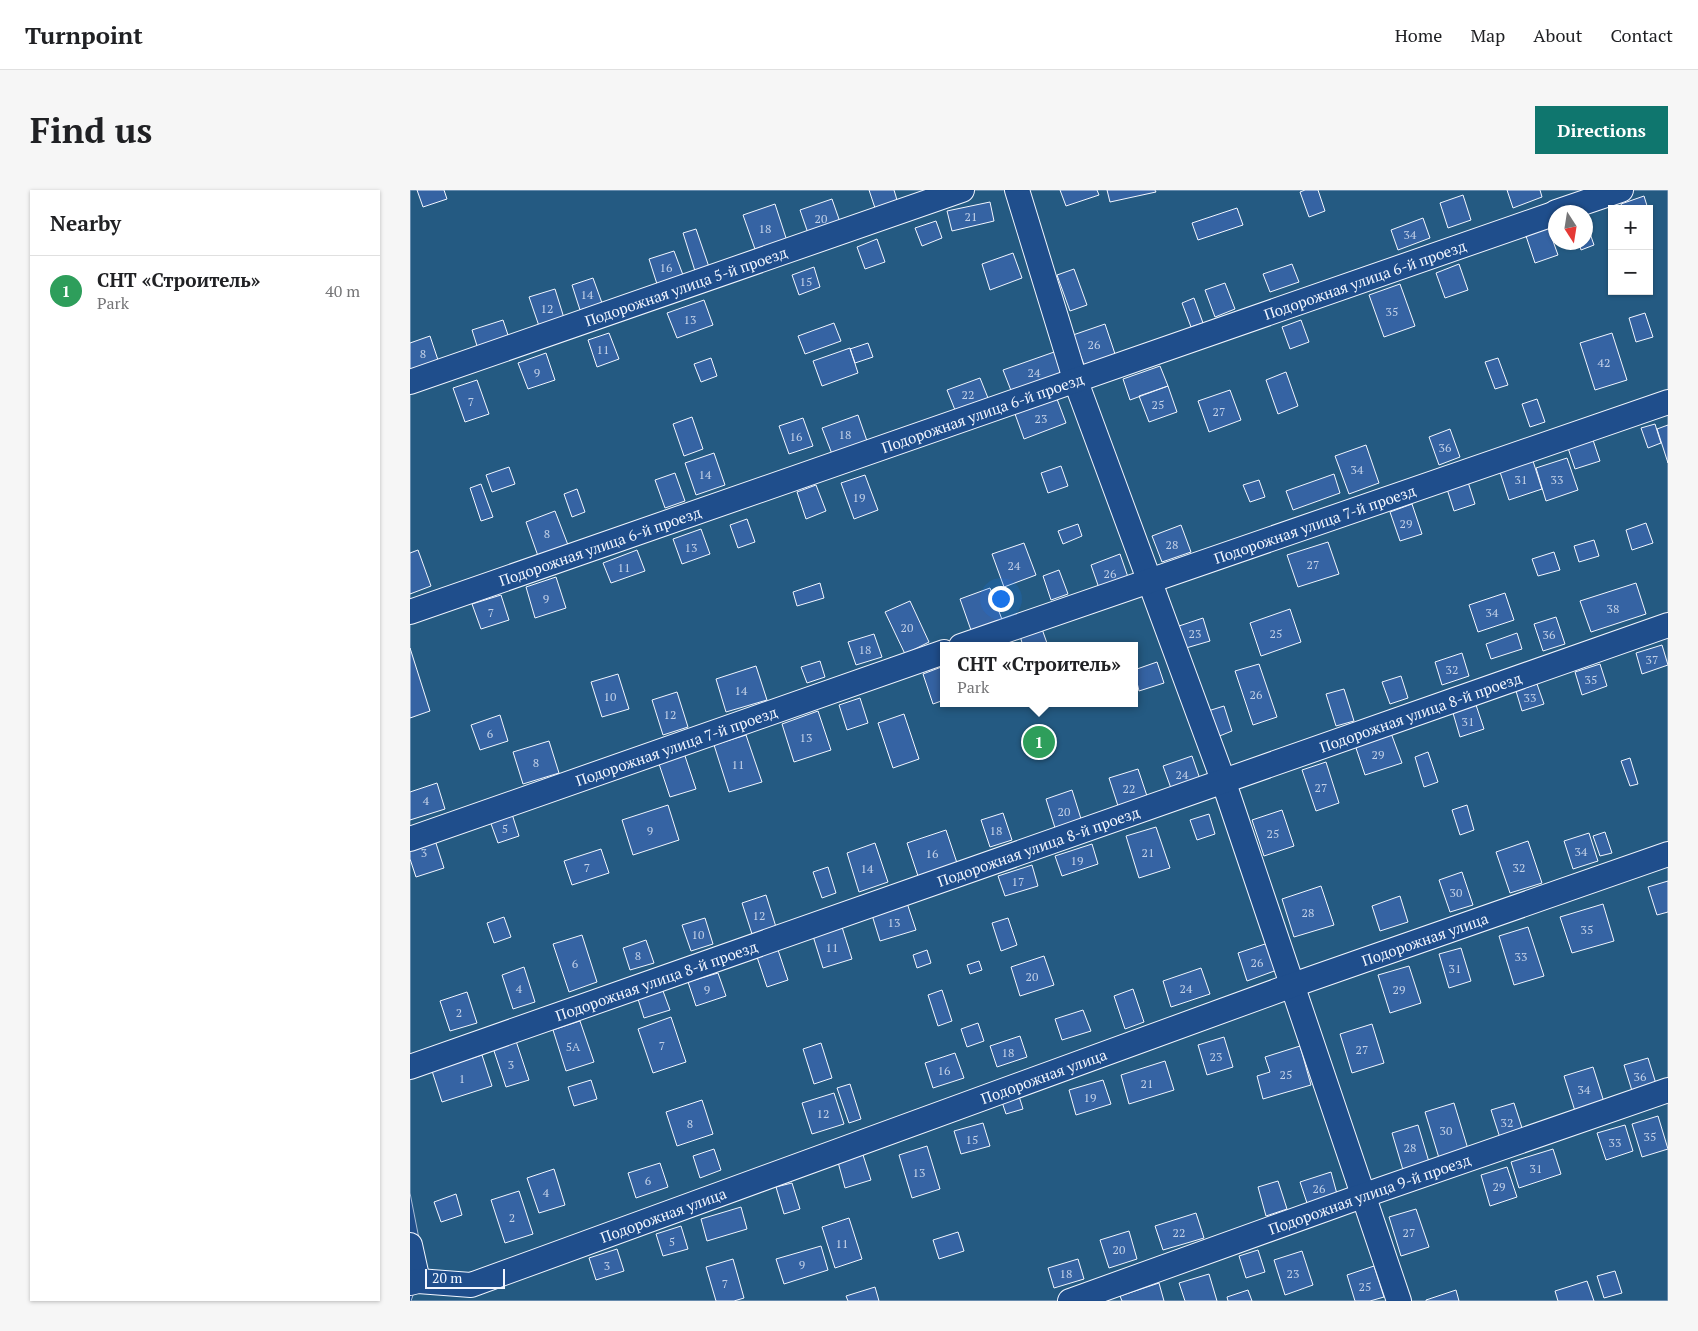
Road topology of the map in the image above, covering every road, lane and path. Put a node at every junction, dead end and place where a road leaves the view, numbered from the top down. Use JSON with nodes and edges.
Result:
{"nodes":[{"id":1,"x":962,"y":190,"type":"edge"},
{"id":2,"x":1017,"y":190,"type":"edge"},
{"id":3,"x":1621,"y":190,"type":"edge"},
{"id":4,"x":1579,"y":205,"type":"edge"},
{"id":5,"x":1548,"y":216,"type":"edge"},
{"id":6,"x":1075,"y":379,"type":"junction"},
{"id":7,"x":410,"y":382,"type":"edge"},
{"id":8,"x":1668,"y":402,"type":"edge"},
{"id":9,"x":1149,"y":580,"type":"junction"},
{"id":10,"x":410,"y":612,"type":"edge"},
{"id":11,"x":1668,"y":625,"type":"edge"},
{"id":12,"x":972,"y":642,"type":"edge"},
{"id":13,"x":940,"y":653,"type":"edge"},
{"id":14,"x":1223,"y":780,"type":"junction"},
{"id":15,"x":410,"y":839,"type":"edge"},
{"id":16,"x":1668,"y":854,"type":"edge"},
{"id":17,"x":1292,"y":985,"type":"junction"},
{"id":18,"x":410,"y":1068,"type":"edge"},
{"id":19,"x":1668,"y":1090,"type":"edge"},
{"id":20,"x":1362,"y":1196,"type":"junction"},
{"id":21,"x":410,"y":1246,"type":"edge"},
{"id":22,"x":414,"y":1282,"type":"edge"},
{"id":23,"x":474,"y":1293,"type":"edge"},
{"id":24,"x":1070,"y":1301,"type":"edge"},
{"id":25,"x":1399,"y":1301,"type":"edge"}],
"edges":[{"from":1,"to":7,"type":"street","name":"Подорожная улица 5-й проезд"},
{"from":2,"to":6,"type":"street"},
{"from":3,"to":4,"type":"street","name":"Подорожная улица 6-й проезд"},
{"from":5,"to":6,"type":"street","name":"Подорожная улица 6-й проезд"},
{"from":6,"to":9,"type":"street"},
{"from":6,"to":10,"type":"street","name":"Подорожная улица 6-й проезд"},
{"from":8,"to":9,"type":"street","name":"Подорожная улица 7-й проезд"},
{"from":9,"to":12,"type":"street","name":"Подорожная улица 7-й проезд"},
{"from":9,"to":14,"type":"street"},
{"from":11,"to":14,"type":"street","name":"Подорожная улица 8-й проезд"},
{"from":13,"to":15,"type":"street","name":"Подорожная улица 7-й проезд"},
{"from":14,"to":17,"type":"street"},
{"from":14,"to":18,"type":"street","name":"Подорожная улица 8-й проезд"},
{"from":16,"to":17,"type":"street","name":"Подорожная улица"},
{"from":17,"to":20,"type":"street"},
{"from":17,"to":23,"type":"street","name":"Подорожная улица"},
{"from":19,"to":20,"type":"street","name":"Подорожная улица 9-й проезд"},
{"from":20,"to":24,"type":"street","name":"Подорожная улица 9-й проезд"},
{"from":20,"to":25,"type":"street"},
{"from":21,"to":22,"type":"street"},
{"from":22,"to":23,"type":"street","name":"Подорожная улица"}]}
